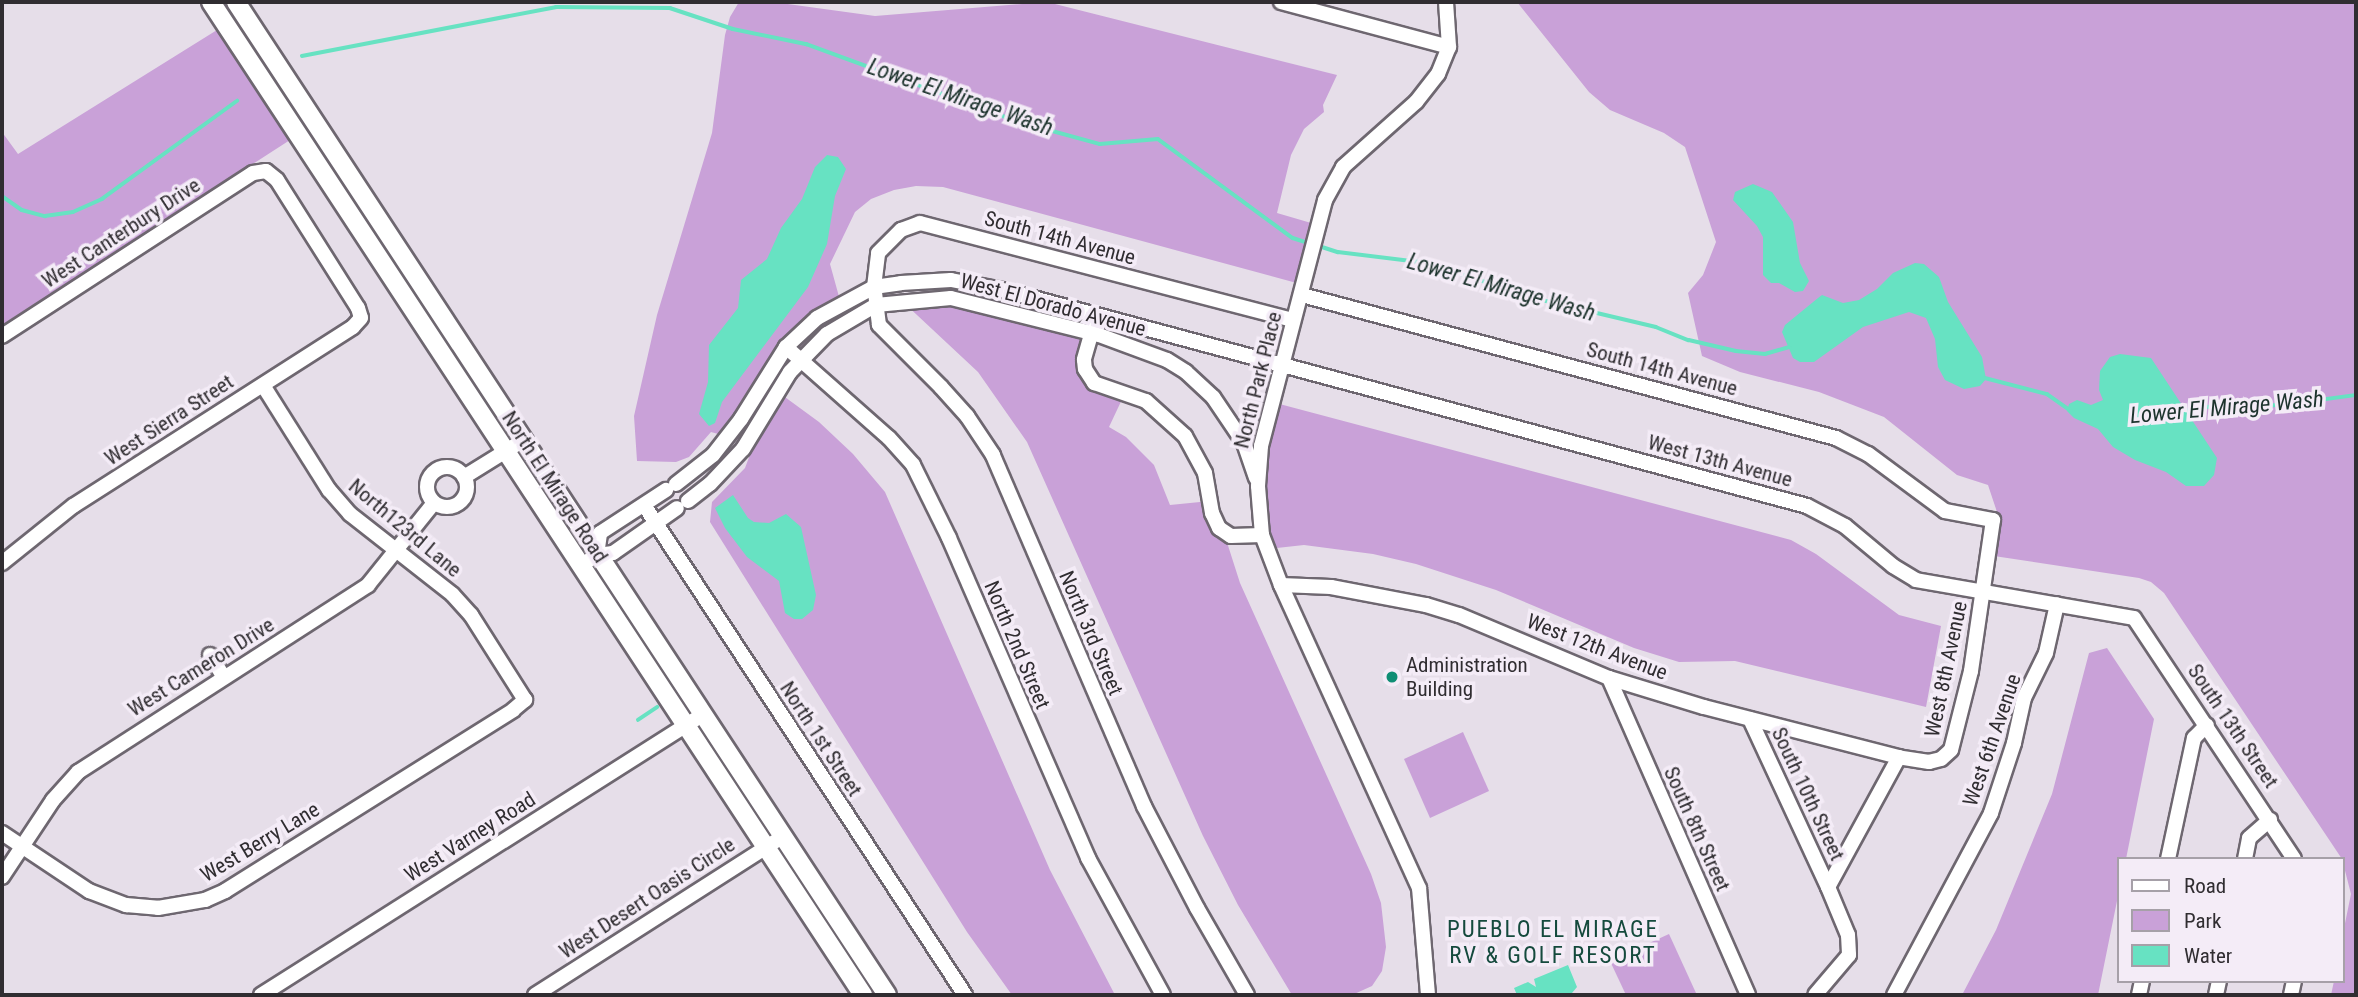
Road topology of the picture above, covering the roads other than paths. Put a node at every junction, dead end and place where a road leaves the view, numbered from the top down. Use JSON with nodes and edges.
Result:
{"nodes":[{"id":1,"x":211,"y":2,"type":"edge"},
{"id":2,"x":236,"y":2,"type":"edge"},
{"id":3,"x":1281,"y":2,"type":"edge"},
{"id":4,"x":1446,"y":2,"type":"edge"},
{"id":5,"x":1449,"y":47,"type":"junction"},
{"id":6,"x":874,"y":287,"type":"junction"},
{"id":7,"x":1302,"y":295,"type":"junction"},
{"id":8,"x":876,"y":305,"type":"junction"},
{"id":9,"x":1095,"y":317,"type":"junction"},
{"id":10,"x":361,"y":318,"type":"joint"},
{"id":11,"x":1293,"y":320,"type":"junction"},
{"id":12,"x":1092,"y":333,"type":"junction"},
{"id":13,"x":2,"y":336,"type":"edge"},
{"id":14,"x":786,"y":347,"type":"junction"},
{"id":15,"x":801,"y":359,"type":"junction"},
{"id":16,"x":1280,"y":367,"type":"junction"},
{"id":17,"x":263,"y":385,"type":"junction"},
{"id":18,"x":522,"y":440,"type":"junction"},
{"id":19,"x":505,"y":451,"type":"junction"},
{"id":20,"x":464,"y":477,"type":"junction"},
{"id":21,"x":1258,"y":486,"type":"junction"},
{"id":22,"x":434,"y":503,"type":"junction"},
{"id":23,"x":644,"y":505,"type":"junction"},
{"id":24,"x":1993,"y":520,"type":"joint"},
{"id":25,"x":656,"y":525,"type":"junction"},
{"id":26,"x":1262,"y":534,"type":"junction"},
{"id":27,"x":398,"y":550,"type":"junction"},
{"id":28,"x":597,"y":555,"type":"junction"},
{"id":29,"x":2,"y":563,"type":"edge"},
{"id":30,"x":580,"y":566,"type":"junction"},
{"id":31,"x":1281,"y":585,"type":"junction"},
{"id":32,"x":1984,"y":593,"type":"junction"},
{"id":33,"x":2057,"y":604,"type":"junction"},
{"id":34,"x":2134,"y":618,"type":"joint"},
{"id":35,"x":210,"y":655,"type":"dead end"},
{"id":36,"x":224,"y":677,"type":"junction"},
{"id":37,"x":1609,"y":678,"type":"junction"},
{"id":38,"x":525,"y":700,"type":"joint"},
{"id":39,"x":702,"y":715,"type":"junction"},
{"id":40,"x":1750,"y":719,"type":"junction"},
{"id":41,"x":2207,"y":724,"type":"junction"},
{"id":42,"x":685,"y":726,"type":"junction"},
{"id":43,"x":1899,"y":757,"type":"junction"},
{"id":44,"x":2270,"y":820,"type":"junction"},
{"id":45,"x":2,"y":833,"type":"edge"},
{"id":46,"x":782,"y":837,"type":"junction"},
{"id":47,"x":23,"y":847,"type":"junction"},
{"id":48,"x":766,"y":847,"type":"junction"},
{"id":49,"x":2168,"y":857,"type":"edge"},
{"id":50,"x":2245,"y":857,"type":"edge"},
{"id":51,"x":2293,"y":857,"type":"edge"},
{"id":52,"x":2,"y":877,"type":"edge"},
{"id":53,"x":1828,"y":887,"type":"junction"},
{"id":54,"x":261,"y":995,"type":"edge"},
{"id":55,"x":535,"y":995,"type":"edge"},
{"id":56,"x":863,"y":995,"type":"edge"},
{"id":57,"x":887,"y":995,"type":"edge"},
{"id":58,"x":965,"y":995,"type":"edge"},
{"id":59,"x":1163,"y":995,"type":"edge"},
{"id":60,"x":1247,"y":995,"type":"edge"},
{"id":61,"x":1428,"y":995,"type":"edge"},
{"id":62,"x":1748,"y":995,"type":"edge"},
{"id":63,"x":1815,"y":995,"type":"edge"},
{"id":64,"x":1894,"y":995,"type":"edge"}],
"edges":[{"from":1,"to":19,"type":"main road","name":"North El Mirage Road"},
{"from":2,"to":18,"type":"main road","name":"North El Mirage Road"},
{"from":3,"to":5,"type":"street"},
{"from":4,"to":5,"type":"street","name":"North Park Place"},
{"from":5,"to":7,"type":"street","name":"North Park Place"},
{"from":6,"to":8,"type":"street","name":"South 14th Avenue"},
{"from":6,"to":9,"type":"street","name":"West El Dorado Avenue"},
{"from":6,"to":11,"type":"street","name":"South 14th Avenue"},
{"from":6,"to":14,"type":"street","name":"West El Dorado Avenue"},
{"from":7,"to":11,"type":"street","name":"North Park Place"},
{"from":7,"to":24,"type":"street","name":"South 14th Avenue"},
{"from":8,"to":12,"type":"street","name":"West El Dorado Avenue"},
{"from":8,"to":15,"type":"street","name":"West El Dorado Avenue"},
{"from":8,"to":60,"type":"street","name":"North 3rd Street"},
{"from":9,"to":12,"type":"street"},
{"from":9,"to":16,"type":"street","name":"West El Dorado Avenue"},
{"from":10,"to":13,"type":"street","name":"West Canterbury Drive"},
{"from":10,"to":17,"type":"street","name":"West Sierra Street"},
{"from":11,"to":16,"type":"street","name":"North Park Place"},
{"from":12,"to":21,"type":"street","name":"West El Dorado Avenue"},
{"from":12,"to":26,"type":"street"},
{"from":14,"to":15,"type":"street","name":"North 2nd Street"},
{"from":14,"to":23,"type":"street","name":"West El Dorado Avenue"},
{"from":15,"to":25,"type":"street","name":"West El Dorado Avenue"},
{"from":15,"to":59,"type":"street","name":"North 2nd Street"},
{"from":16,"to":21,"type":"street","name":"North Park Place"},
{"from":16,"to":32,"type":"street","name":"West 13th Avenue"},
{"from":17,"to":27,"type":"street","name":"North123rd Lane"},
{"from":17,"to":29,"type":"street","name":"West Sierra Street"},
{"from":18,"to":19,"type":"street"},
{"from":18,"to":28,"type":"main road","name":"North El Mirage Road"},
{"from":19,"to":20,"type":"street"},
{"from":19,"to":30,"type":"main road","name":"North El Mirage Road"},
{"from":20,"to":22,"type":"street"},
{"from":20,"to":22,"type":"street"},
{"from":21,"to":26,"type":"street","name":"North Park Place"},
{"from":22,"to":27,"type":"street","name":"West Cameron Drive"},
{"from":23,"to":25,"type":"street","name":"North 1st Street"},
{"from":23,"to":28,"type":"street","name":"West El Dorado Avenue"},
{"from":24,"to":32,"type":"street","name":"West 8th Avenue"},
{"from":25,"to":28,"type":"street","name":"West El Dorado Avenue"},
{"from":25,"to":58,"type":"street","name":"North 1st Street"},
{"from":26,"to":31,"type":"street","name":"North Park Place"},
{"from":27,"to":36,"type":"street","name":"West Cameron Drive"},
{"from":27,"to":38,"type":"street","name":"North123rd Lane"},
{"from":28,"to":30,"type":"street","name":"West El Dorado Avenue"},
{"from":28,"to":39,"type":"main road","name":"North El Mirage Road"},
{"from":30,"to":42,"type":"main road","name":"North El Mirage Road"},
{"from":31,"to":37,"type":"street","name":"West 12th Avenue"},
{"from":31,"to":61,"type":"street","name":"North Park Place"},
{"from":32,"to":33,"type":"street","name":"West 13th Avenue"},
{"from":32,"to":43,"type":"street","name":"West 8th Avenue"},
{"from":33,"to":34,"type":"street","name":"West 13th Avenue"},
{"from":33,"to":64,"type":"street","name":"West 6th Avenue"},
{"from":34,"to":41,"type":"street","name":"South 13th Street"},
{"from":35,"to":36,"type":"street"},
{"from":36,"to":47,"type":"street","name":"West Cameron Drive"},
{"from":37,"to":40,"type":"street","name":"West 12th Avenue"},
{"from":37,"to":62,"type":"street","name":"South 8th Street"},
{"from":38,"to":47,"type":"street","name":"West Berry Lane"},
{"from":39,"to":42,"type":"street","name":"West Varney Road"},
{"from":39,"to":46,"type":"main road","name":"North El Mirage Road"},
{"from":40,"to":43,"type":"street","name":"West 12th Avenue"},
{"from":40,"to":53,"type":"street","name":"South 10th Street"},
{"from":41,"to":44,"type":"street","name":"South 13th Street"},
{"from":41,"to":49,"type":"street"},
{"from":42,"to":48,"type":"main road","name":"North El Mirage Road"},
{"from":42,"to":54,"type":"street","name":"West Varney Road"},
{"from":43,"to":53,"type":"street","name":"West 8th Avenue"},
{"from":44,"to":50,"type":"street"},
{"from":44,"to":51,"type":"street","name":"South 13th Street"},
{"from":45,"to":47,"type":"street","name":"West Berry Lane"},
{"from":46,"to":48,"type":"street","name":"West Desert Oasis Circle"},
{"from":46,"to":57,"type":"main road","name":"North El Mirage Road"},
{"from":47,"to":52,"type":"street","name":"West Cameron Drive"},
{"from":48,"to":55,"type":"street","name":"West Desert Oasis Circle"},
{"from":48,"to":56,"type":"main road","name":"North El Mirage Road"},
{"from":53,"to":63,"type":"street"}]}
